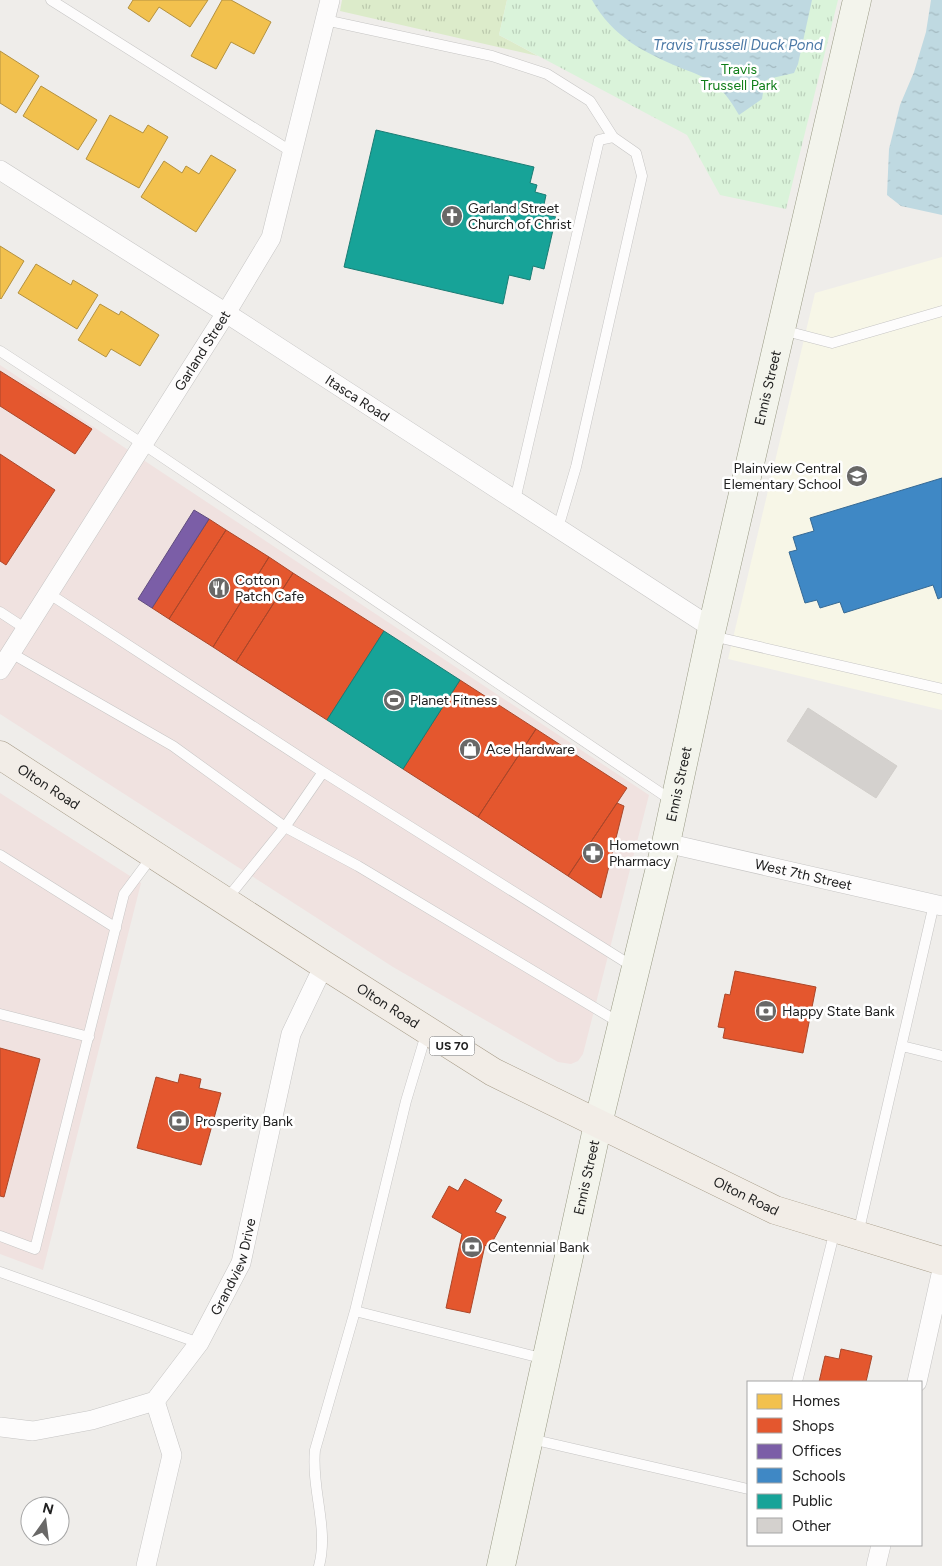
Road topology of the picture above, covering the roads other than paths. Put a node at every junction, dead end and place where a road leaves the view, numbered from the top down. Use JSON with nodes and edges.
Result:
{"nodes":[{"id":1,"x":51,"y":0,"type":"edge"},
{"id":2,"x":330,"y":0,"type":"edge"},
{"id":3,"x":857,"y":0,"type":"edge"},
{"id":4,"x":325,"y":20,"type":"junction"},
{"id":5,"x":613,"y":137,"type":"junction"},
{"id":6,"x":292,"y":152,"type":"junction"},
{"id":7,"x":0,"y":170,"type":"edge"},
{"id":8,"x":942,"y":311,"type":"edge"},
{"id":9,"x":226,"y":313,"type":"junction"},
{"id":10,"x":781,"y":330,"type":"junction"},
{"id":11,"x":0,"y":351,"type":"edge"},
{"id":12,"x":144,"y":444,"type":"junction"},
{"id":13,"x":515,"y":500,"type":"junction"},
{"id":14,"x":558,"y":528,"type":"junction"},
{"id":15,"x":48,"y":593,"type":"junction"},
{"id":16,"x":0,"y":612,"type":"edge"},
{"id":17,"x":26,"y":630,"type":"junction"},
{"id":18,"x":712,"y":632,"type":"junction"},
{"id":19,"x":3,"y":664,"type":"edge"},
{"id":20,"x":942,"y":690,"type":"edge"},
{"id":21,"x":0,"y":755,"type":"edge"},
{"id":22,"x":323,"y":772,"type":"junction"},
{"id":23,"x":675,"y":802,"type":"junction"},
{"id":24,"x":285,"y":827,"type":"junction"},
{"id":25,"x":666,"y":843,"type":"junction"},
{"id":26,"x":154,"y":854,"type":"junction"},
{"id":27,"x":0,"y":855,"type":"edge"},
{"id":28,"x":226,"y":901,"type":"junction"},
{"id":29,"x":938,"y":905,"type":"edge"},
{"id":30,"x":116,"y":928,"type":"junction"},
{"id":31,"x":324,"y":965,"type":"junction"},
{"id":32,"x":636,"y":968,"type":"junction"},
{"id":33,"x":0,"y":1014,"type":"edge"},
{"id":34,"x":622,"y":1025,"type":"junction"},
{"id":35,"x":427,"y":1030,"type":"junction"},
{"id":36,"x":88,"y":1037,"type":"junction"},
{"id":37,"x":902,"y":1046,"type":"junction"},
{"id":38,"x":942,"y":1056,"type":"edge"},
{"id":39,"x":598,"y":1124,"type":"junction"},
{"id":40,"x":847,"y":1231,"type":"junction"},
{"id":41,"x":0,"y":1236,"type":"edge"},
{"id":42,"x":942,"y":1261,"type":"edge"},
{"id":43,"x":942,"y":1270,"type":"edge"},
{"id":44,"x":0,"y":1272,"type":"edge"},
{"id":45,"x":354,"y":1311,"type":"junction"},
{"id":46,"x":199,"y":1343,"type":"junction"},
{"id":47,"x":547,"y":1360,"type":"junction"},
{"id":48,"x":797,"y":1381,"type":"edge"},
{"id":49,"x":917,"y":1381,"type":"edge"},
{"id":50,"x":155,"y":1401,"type":"junction"},
{"id":51,"x":0,"y":1427,"type":"edge"},
{"id":52,"x":530,"y":1438,"type":"junction"},
{"id":53,"x":747,"y":1488,"type":"edge"},
{"id":54,"x":881,"y":1546,"type":"edge"},
{"id":55,"x":143,"y":1565,"type":"edge"},
{"id":56,"x":319,"y":1566,"type":"edge"},
{"id":57,"x":501,"y":1566,"type":"edge"},
{"id":58,"x":876,"y":1566,"type":"edge"}],
"edges":[{"from":1,"to":6,"type":"lane"},
{"from":2,"to":4,"type":"street","name":"Garland Street"},
{"from":3,"to":10,"type":"main road","name":"Ennis Street"},
{"from":4,"to":5,"type":"lane"},
{"from":4,"to":6,"type":"street","name":"Garland Street"},
{"from":5,"to":13,"type":"lane"},
{"from":5,"to":14,"type":"lane"},
{"from":6,"to":9,"type":"street","name":"Garland Street"},
{"from":7,"to":9,"type":"street","name":"Itasca Road"},
{"from":8,"to":10,"type":"lane"},
{"from":9,"to":12,"type":"street","name":"Garland Street"},
{"from":9,"to":13,"type":"street","name":"Itasca Road"},
{"from":10,"to":18,"type":"main road","name":"Ennis Street"},
{"from":11,"to":12,"type":"lane"},
{"from":12,"to":15,"type":"street","name":"Garland Street"},
{"from":12,"to":23,"type":"lane"},
{"from":13,"to":14,"type":"street","name":"Itasca Road"},
{"from":14,"to":18,"type":"street","name":"Itasca Road"},
{"from":15,"to":17,"type":"street","name":"Garland Street"},
{"from":15,"to":22,"type":"lane"},
{"from":16,"to":17,"type":"lane"},
{"from":17,"to":19,"type":"street","name":"Garland Street"},
{"from":18,"to":20,"type":"lane"},
{"from":18,"to":23,"type":"main road","name":"Ennis Street"},
{"from":19,"to":24,"type":"lane"},
{"from":21,"to":26,"type":"main road","name":"Olton Road","number":"US 70"},
{"from":22,"to":24,"type":"lane"},
{"from":22,"to":32,"type":"lane"},
{"from":23,"to":25,"type":"main road","name":"Ennis Street"},
{"from":24,"to":28,"type":"lane"},
{"from":24,"to":34,"type":"lane"},
{"from":25,"to":29,"type":"street","name":"West 7th Street"},
{"from":25,"to":32,"type":"main road","name":"Ennis Street"},
{"from":26,"to":28,"type":"main road","name":"Olton Road","number":"US 70"},
{"from":26,"to":30,"type":"lane"},
{"from":27,"to":30,"type":"lane"},
{"from":28,"to":31,"type":"main road","name":"Olton Road","number":"US 70"},
{"from":29,"to":37,"type":"lane"},
{"from":30,"to":36,"type":"lane"},
{"from":31,"to":35,"type":"main road","name":"Olton Road","number":"US 70"},
{"from":31,"to":46,"type":"street","name":"Grandview Drive"},
{"from":32,"to":34,"type":"main road","name":"Ennis Street"},
{"from":33,"to":36,"type":"lane"},
{"from":34,"to":39,"type":"main road","name":"Ennis Street"},
{"from":35,"to":39,"type":"main road","name":"Olton Road","number":"US 70"},
{"from":35,"to":45,"type":"lane"},
{"from":36,"to":41,"type":"lane"},
{"from":37,"to":38,"type":"lane"},
{"from":37,"to":40,"type":"lane"},
{"from":39,"to":40,"type":"main road","name":"Olton Road","number":"US 70"},
{"from":39,"to":47,"type":"main road","name":"Ennis Street"},
{"from":40,"to":42,"type":"main road","name":"Olton Road","number":"US 70"},
{"from":40,"to":48,"type":"lane"},
{"from":43,"to":49,"type":"street"},
{"from":44,"to":46,"type":"lane"},
{"from":45,"to":47,"type":"lane"},
{"from":45,"to":56,"type":"lane"},
{"from":46,"to":50,"type":"street","name":"Grandview Drive"},
{"from":47,"to":52,"type":"main road","name":"Ennis Street"},
{"from":50,"to":51,"type":"street"},
{"from":50,"to":55,"type":"street"},
{"from":52,"to":53,"type":"lane"},
{"from":52,"to":57,"type":"main road","name":"Ennis Street"},
{"from":54,"to":58,"type":"street"}]}
